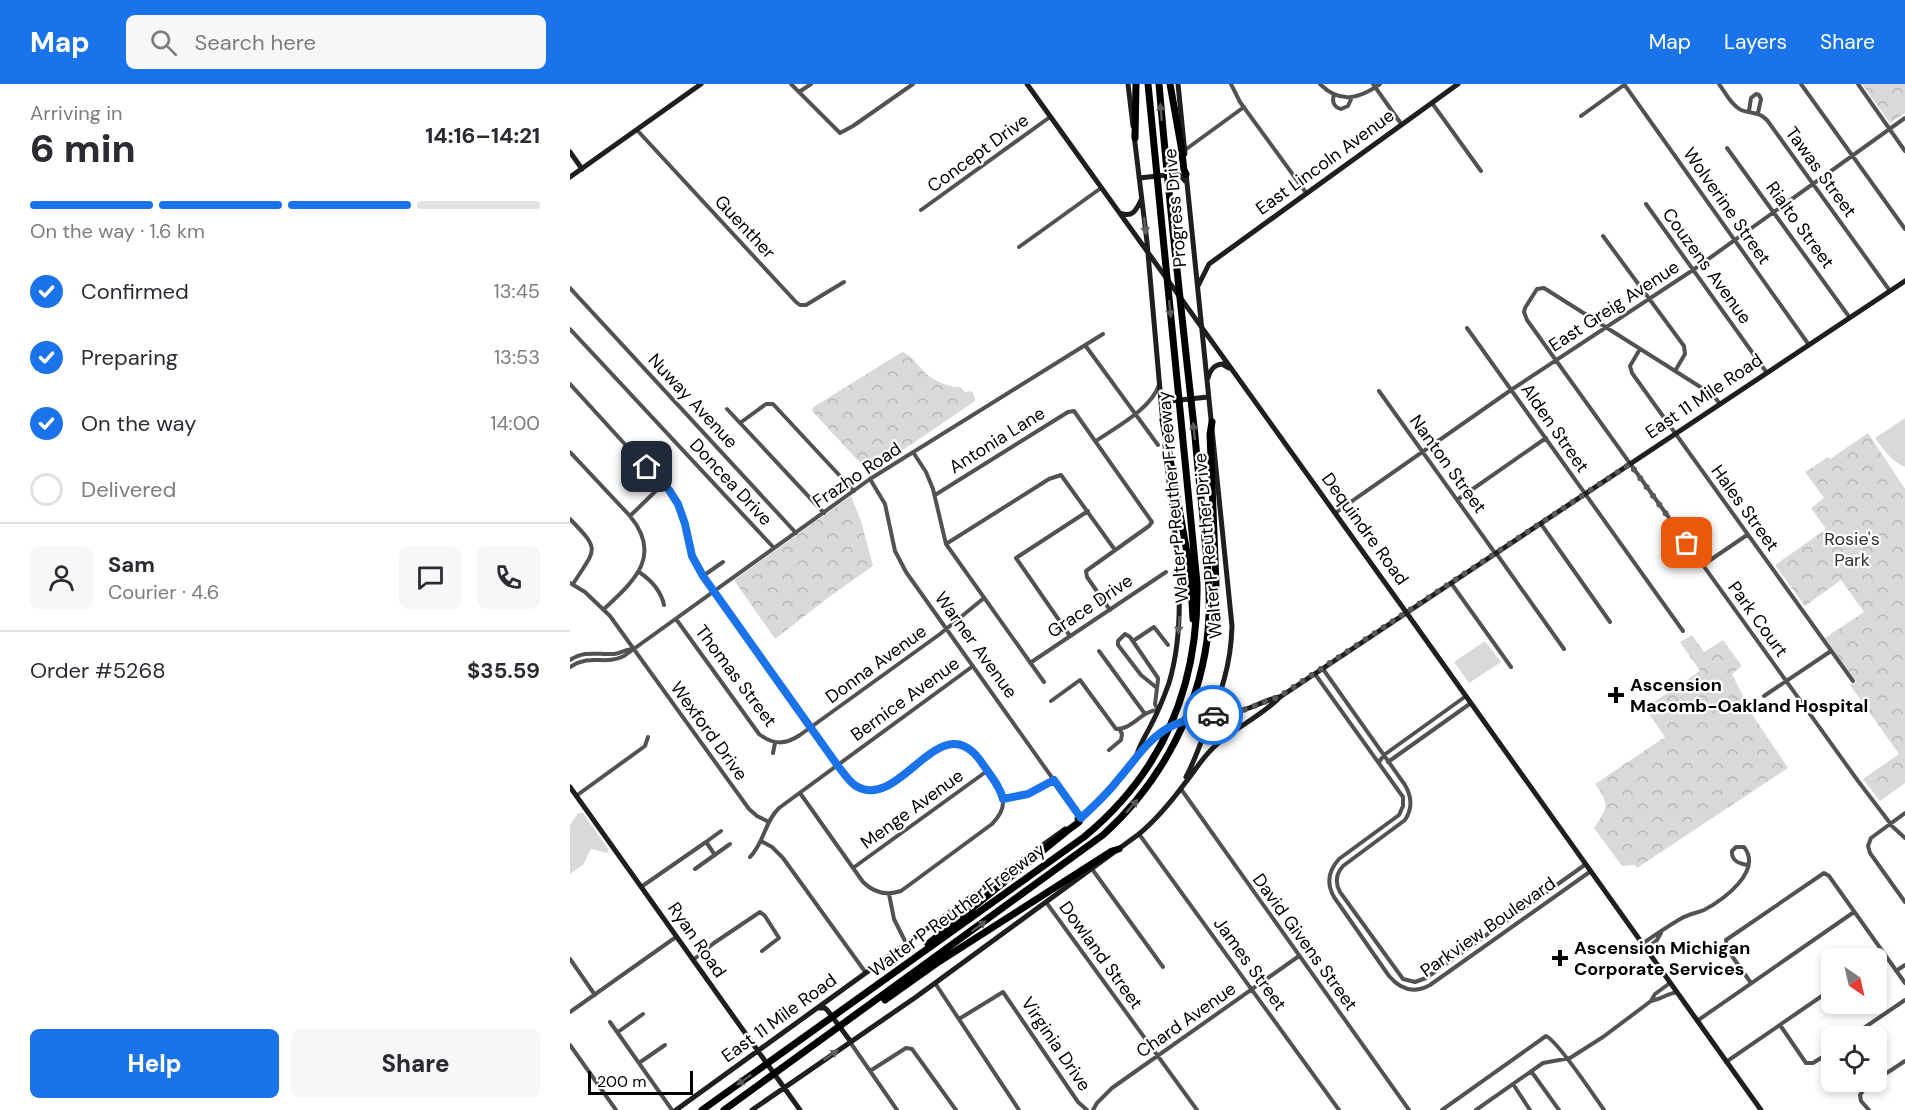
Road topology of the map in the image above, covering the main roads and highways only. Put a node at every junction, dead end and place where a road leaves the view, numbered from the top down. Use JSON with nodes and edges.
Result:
{"nodes":[{"id":1,"x":701,"y":84,"type":"edge"},
{"id":2,"x":1026,"y":84,"type":"edge"},
{"id":3,"x":1128,"y":84,"type":"edge"},
{"id":4,"x":1136,"y":84,"type":"edge"},
{"id":5,"x":1148,"y":84,"type":"edge"},
{"id":6,"x":1159,"y":84,"type":"edge"},
{"id":7,"x":1170,"y":84,"type":"edge"},
{"id":8,"x":1178,"y":84,"type":"edge"},
{"id":9,"x":1458,"y":84,"type":"edge"},
{"id":10,"x":1135,"y":138,"type":"junction"},
{"id":11,"x":570,"y":152,"type":"edge"},
{"id":12,"x":582,"y":169,"type":"junction"},
{"id":13,"x":1186,"y":174,"type":"junction"},
{"id":14,"x":570,"y":177,"type":"edge"},
{"id":15,"x":1139,"y":178,"type":"junction"},
{"id":16,"x":1187,"y":186,"type":"junction"},
{"id":17,"x":1142,"y":198,"type":"junction"},
{"id":18,"x":1118,"y":212,"type":"junction"},
{"id":19,"x":1147,"y":253,"type":"junction"},
{"id":20,"x":1195,"y":258,"type":"junction"},
{"id":21,"x":1209,"y":264,"type":"junction"},
{"id":22,"x":1905,"y":281,"type":"edge"},
{"id":23,"x":1198,"y":287,"type":"junction"},
{"id":24,"x":1202,"y":329,"type":"junction"},
{"id":25,"x":1232,"y":371,"type":"junction"},
{"id":26,"x":1207,"y":380,"type":"junction"},
{"id":27,"x":1208,"y":397,"type":"junction"},
{"id":28,"x":1161,"y":402,"type":"junction"},
{"id":29,"x":1163,"y":420,"type":"junction"},
{"id":30,"x":1212,"y":422,"type":"junction"},
{"id":31,"x":1406,"y":612,"type":"junction"},
{"id":32,"x":1208,"y":636,"type":"junction"},
{"id":33,"x":1193,"y":656,"type":"junction"},
{"id":34,"x":1220,"y":696,"type":"junction"},
{"id":35,"x":1280,"y":696,"type":"junction"},
{"id":36,"x":1230,"y":713,"type":"junction"},
{"id":37,"x":1212,"y":715,"type":"junction"},
{"id":38,"x":1199,"y":717,"type":"junction"},
{"id":39,"x":1207,"y":728,"type":"junction"},
{"id":40,"x":1136,"y":756,"type":"junction"},
{"id":41,"x":570,"y":787,"type":"edge"},
{"id":42,"x":1180,"y":789,"type":"junction"},
{"id":43,"x":1081,"y":818,"type":"junction"},
{"id":44,"x":1119,"y":849,"type":"junction"},
{"id":45,"x":878,"y":985,"type":"junction"},
{"id":46,"x":818,"y":1008,"type":"junction"},
{"id":47,"x":846,"y":1022,"type":"junction"},
{"id":48,"x":850,"y":1042,"type":"junction"},
{"id":49,"x":757,"y":1052,"type":"junction"},
{"id":50,"x":783,"y":1089,"type":"junction"},
{"id":51,"x":674,"y":1110,"type":"edge"},
{"id":52,"x":702,"y":1110,"type":"edge"},
{"id":53,"x":724,"y":1110,"type":"edge"},
{"id":54,"x":752,"y":1110,"type":"edge"},
{"id":55,"x":800,"y":1110,"type":"edge"},
{"id":56,"x":1761,"y":1110,"type":"edge"}],
"edges":[{"from":1,"to":12,"type":"main road"},
{"from":2,"to":18,"type":"main road","name":"Dequindre Road"},
{"from":3,"to":10,"type":"main road","name":"Walter P Reuther Drive"},
{"from":4,"to":10,"type":"highway"},
{"from":5,"to":33,"type":"highway","name":"Walter P Reuther Freeway","one_way":true},
{"from":32,"to":6,"type":"highway","name":"Walter P Reuther Freeway","one_way":true},
{"from":7,"to":13,"type":"highway"},
{"from":8,"to":13,"type":"main road","name":"Progress Drive"},
{"from":9,"to":21,"type":"main road","name":"East Lincoln Avenue"},
{"from":10,"to":15,"type":"main road","name":"Walter P Reuther Drive"},
{"from":11,"to":12,"type":"main road"},
{"from":12,"to":14,"type":"main road"},
{"from":13,"to":16,"type":"main road","name":"Progress Drive"},
{"from":15,"to":16,"type":"main road"},
{"from":15,"to":17,"type":"main road","name":"Walter P Reuther Drive"},
{"from":16,"to":20,"type":"main road","name":"Progress Drive"},
{"from":17,"to":18,"type":"main road"},
{"from":17,"to":19,"type":"main road","name":"Walter P Reuther Drive","one_way":true},
{"from":18,"to":19,"type":"main road","name":"Dequindre Road"},
{"from":19,"to":24,"type":"main road","name":"Dequindre Road"},
{"from":19,"to":28,"type":"main road","name":"Walter P Reuther Drive"},
{"from":20,"to":21,"type":"main road"},
{"from":20,"to":23,"type":"main road","name":"Progress Drive"},
{"from":21,"to":23,"type":"main road","name":"East Lincoln Avenue"},
{"from":22,"to":31,"type":"main road","name":"East 11 Mile Road"},
{"from":23,"to":24,"type":"main road","name":"Progress Drive"},
{"from":24,"to":25,"type":"main road","name":"Dequindre Road"},
{"from":24,"to":26,"type":"main road","name":"Walter P Reuther Drive"},
{"from":25,"to":26,"type":"main road"},
{"from":25,"to":31,"type":"main road","name":"Dequindre Road"},
{"from":26,"to":27,"type":"main road","name":"Walter P Reuther Drive"},
{"from":27,"to":28,"type":"main road"},
{"from":27,"to":30,"type":"main road","name":"Walter P Reuther Drive"},
{"from":28,"to":29,"type":"main road","name":"Walter P Reuther Drive"},
{"from":29,"to":33,"type":"highway"},
{"from":29,"to":40,"type":"main road","name":"Walter P Reuther Drive","one_way":true},
{"from":30,"to":32,"type":"highway"},
{"from":30,"to":34,"type":"main road","name":"Walter P Reuther Drive"},
{"from":31,"to":35,"type":"main road","name":"East 11 Mile Road"},
{"from":31,"to":56,"type":"main road","name":"Dequindre Road"},
{"from":47,"to":32,"type":"highway","name":"Walter P Reuther Freeway","one_way":true},
{"from":33,"to":45,"type":"highway","name":"Walter P Reuther Freeway"},
{"from":34,"to":36,"type":"main road"},
{"from":34,"to":37,"type":"main road","name":"Walter P Reuther Drive"},
{"from":35,"to":36,"type":"main road","name":"East 11 Mile Road"},
{"from":35,"to":42,"type":"main road","name":"East 11 Mile Road"},
{"from":36,"to":37,"type":"main road","name":"East 11 Mile Road"},
{"from":37,"to":38,"type":"main road","name":"East 11 Mile Road"},
{"from":37,"to":39,"type":"main road","name":"Walter P Reuther Drive"},
{"from":38,"to":39,"type":"main road"},
{"from":38,"to":40,"type":"main road","name":"East 11 Mile Road"},
{"from":39,"to":42,"type":"main road","name":"Walter P Reuther Drive"},
{"from":40,"to":43,"type":"main road","name":"East 11 Mile Road"},
{"from":41,"to":49,"type":"main road","name":"Ryan Road"},
{"from":42,"to":44,"type":"main road","name":"East 11 Mile Road"},
{"from":43,"to":45,"type":"highway"},
{"from":43,"to":46,"type":"main road","name":"East 11 Mile Road"},
{"from":44,"to":47,"type":"highway"},
{"from":44,"to":48,"type":"main road","name":"East 11 Mile Road"},
{"from":45,"to":52,"type":"highway","name":"Walter P Reuther Freeway","one_way":true},
{"from":46,"to":48,"type":"main road"},
{"from":46,"to":49,"type":"main road","name":"East 11 Mile Road"},
{"from":47,"to":53,"type":"highway","name":"Walter P Reuther Freeway"},
{"from":50,"to":48,"type":"main road","name":"East 11 Mile Road","one_way":true},
{"from":49,"to":50,"type":"main road","name":"Ryan Road"},
{"from":49,"to":51,"type":"main road","name":"East 11 Mile Road"},
{"from":50,"to":54,"type":"main road","name":"East 11 Mile Road"},
{"from":50,"to":55,"type":"main road","name":"Ryan Road"}]}
